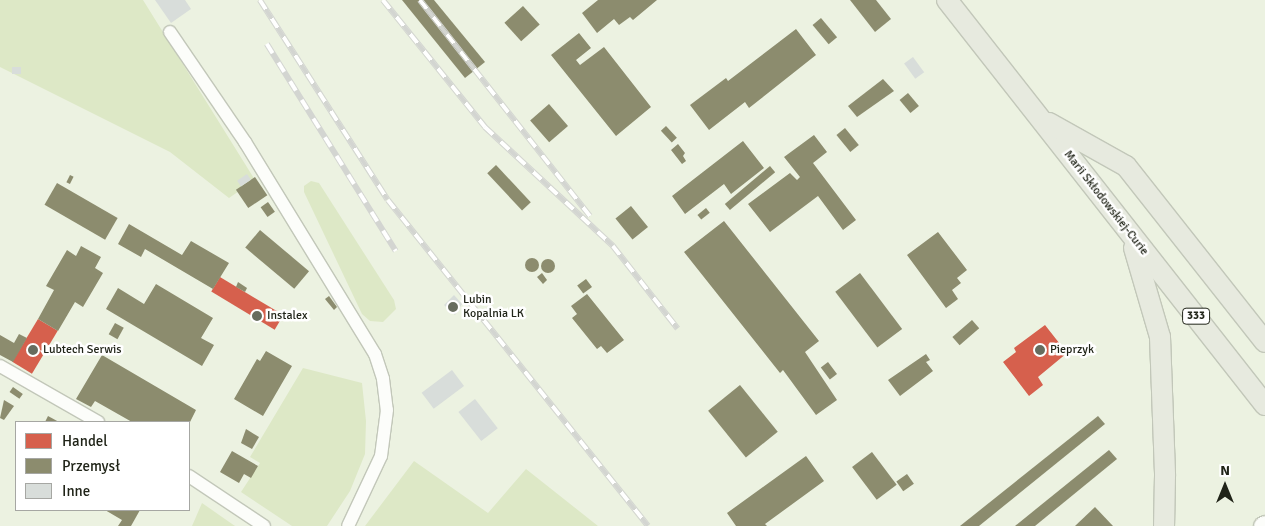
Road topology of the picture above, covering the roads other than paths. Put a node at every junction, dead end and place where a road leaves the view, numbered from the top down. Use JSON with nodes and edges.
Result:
{"nodes":[{"id":1,"x":947,"y":0,"type":"edge"},
{"id":2,"x":170,"y":32,"type":"dead end"},
{"id":3,"x":1040,"y":118,"type":"junction"},
{"id":4,"x":1126,"y":228,"type":"junction"},
{"id":5,"x":1240,"y":311,"type":"junction"},
{"id":6,"x":1265,"y":327,"type":"edge"},
{"id":7,"x":1265,"y":342,"type":"edge"},
{"id":8,"x":0,"y":366,"type":"edge"},
{"id":9,"x":1265,"y":405,"type":"edge"},
{"id":10,"x":96,"y":421,"type":"edge"},
{"id":11,"x":190,"y":477,"type":"edge"},
{"id":12,"x":264,"y":526,"type":"edge"},
{"id":13,"x":348,"y":526,"type":"edge"},
{"id":14,"x":1164,"y":526,"type":"edge"}],
"edges":[{"from":1,"to":3,"type":"main road","name":"Marii Skłodowskiej-Curie","number":"333"},
{"from":2,"to":13,"type":"street"},
{"from":3,"to":4,"type":"main road","name":"Marii Skłodowskiej-Curie","number":"333"},
{"from":3,"to":5,"type":"main road"},
{"from":4,"to":9,"type":"main road","name":"Marii Skłodowskiej-Curie","number":"333"},
{"from":4,"to":14,"type":"main road"},
{"from":5,"to":6,"type":"main road"},
{"from":5,"to":7,"type":"main road"},
{"from":8,"to":10,"type":"street"},
{"from":11,"to":12,"type":"street"}]}
